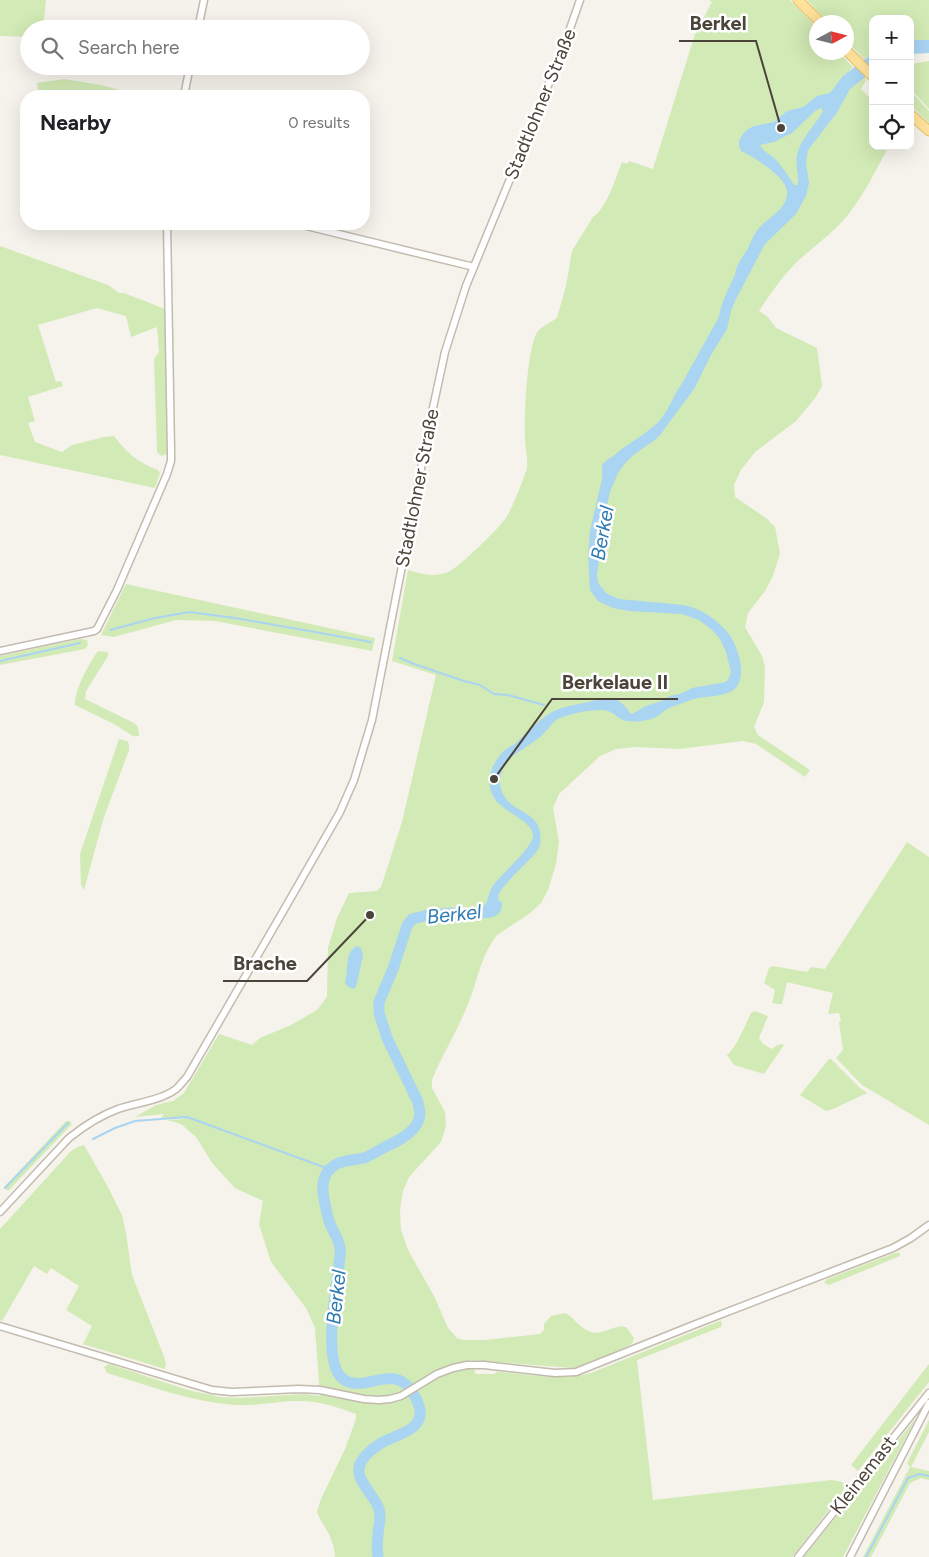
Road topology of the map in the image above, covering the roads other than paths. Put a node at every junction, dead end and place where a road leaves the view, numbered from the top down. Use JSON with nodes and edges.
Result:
{"nodes":[{"id":1,"x":204,"y":0,"type":"edge"},
{"id":2,"x":580,"y":0,"type":"edge"},
{"id":3,"x":798,"y":0,"type":"edge"},
{"id":4,"x":813,"y":15,"type":"edge"},
{"id":5,"x":200,"y":20,"type":"edge"},
{"id":6,"x":854,"y":58,"type":"edge"},
{"id":7,"x":869,"y":73,"type":"edge"},
{"id":8,"x":188,"y":75,"type":"edge"},
{"id":9,"x":185,"y":90,"type":"edge"},
{"id":10,"x":914,"y":118,"type":"edge"},
{"id":11,"x":929,"y":131,"type":"edge"},
{"id":12,"x":167,"y":230,"type":"edge"},
{"id":13,"x":323,"y":230,"type":"edge"},
{"id":14,"x":474,"y":266,"type":"junction"},
{"id":15,"x":0,"y":651,"type":"edge"},
{"id":16,"x":0,"y":1212,"type":"edge"},
{"id":17,"x":929,"y":1225,"type":"edge"},
{"id":18,"x":0,"y":1326,"type":"edge"},
{"id":19,"x":929,"y":1393,"type":"edge"},
{"id":20,"x":929,"y":1404,"type":"edge"},
{"id":21,"x":798,"y":1557,"type":"edge"},
{"id":22,"x":850,"y":1557,"type":"edge"}],
"edges":[{"from":1,"to":5,"type":"street"},
{"from":2,"to":14,"type":"street","name":"Stadtlohner Straße"},
{"from":3,"to":4,"type":"main road"},
{"from":6,"to":7,"type":"main road"},
{"from":8,"to":9,"type":"street"},
{"from":10,"to":11,"type":"main road"},
{"from":12,"to":15,"type":"street"},
{"from":13,"to":14,"type":"street"},
{"from":14,"to":16,"type":"street","name":"Stadtlohner Straße"},
{"from":17,"to":18,"type":"street"},
{"from":19,"to":21,"type":"street","name":"Kleinemast"},
{"from":20,"to":22,"type":"street","name":"Kleinemast"}]}
